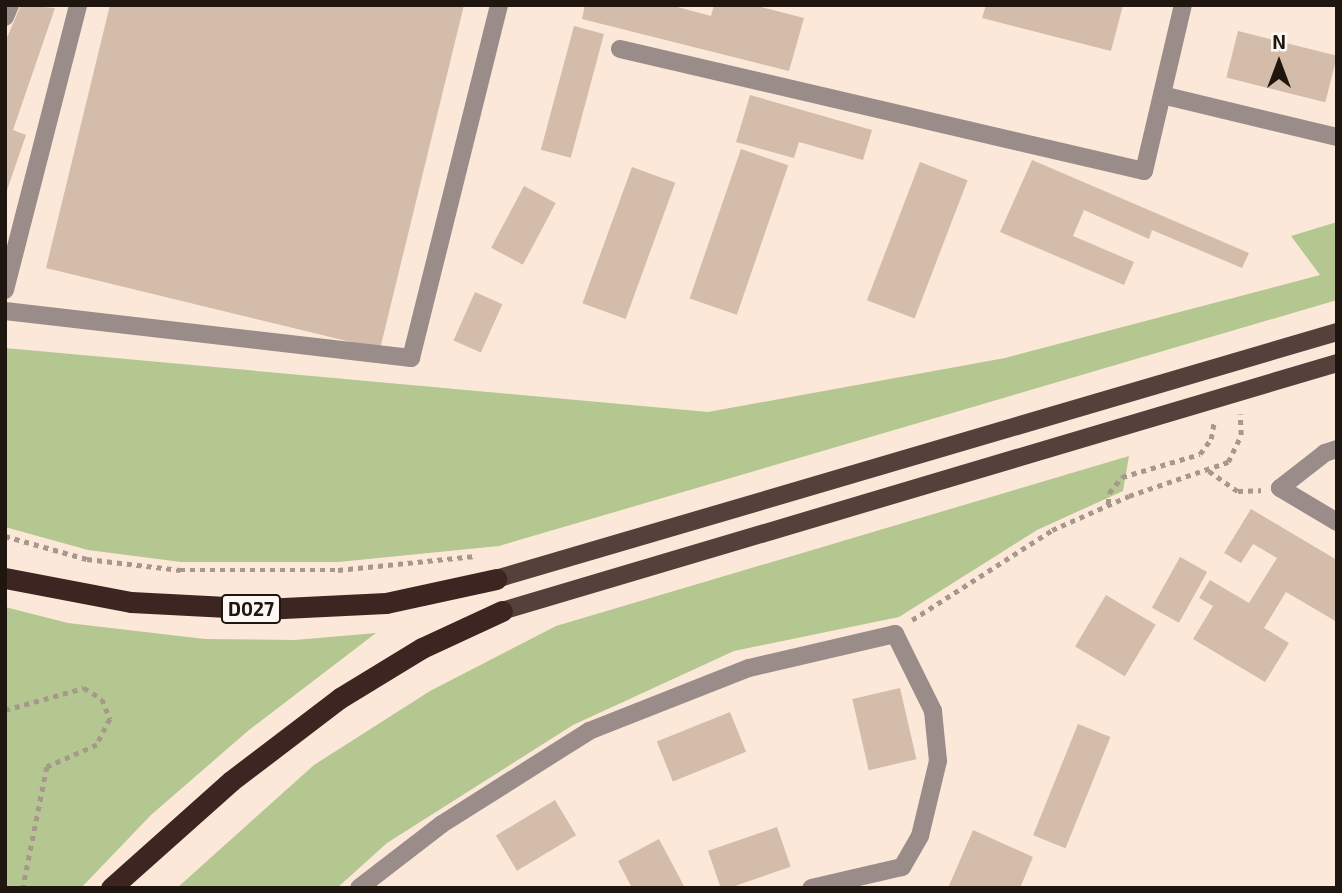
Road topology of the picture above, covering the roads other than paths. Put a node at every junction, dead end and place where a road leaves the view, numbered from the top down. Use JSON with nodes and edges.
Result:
{"nodes":[{"id":1,"x":10,"y":5,"type":"edge"},
{"id":2,"x":78,"y":5,"type":"edge"},
{"id":3,"x":499,"y":5,"type":"edge"},
{"id":4,"x":1182,"y":5,"type":"edge"},
{"id":5,"x":5,"y":17,"type":"edge"},
{"id":6,"x":620,"y":49,"type":"dead end"},
{"id":7,"x":1163,"y":95,"type":"junction"},
{"id":8,"x":1337,"y":137,"type":"edge"},
{"id":9,"x":5,"y":290,"type":"edge"},
{"id":10,"x":5,"y":311,"type":"edge"},
{"id":11,"x":1337,"y":332,"type":"edge"},
{"id":12,"x":1337,"y":363,"type":"edge"},
{"id":13,"x":1337,"y":449,"type":"edge"},
{"id":14,"x":1337,"y":522,"type":"edge"},
{"id":15,"x":5,"y":578,"type":"edge"},
{"id":16,"x":496,"y":579,"type":"joint"},
{"id":17,"x":502,"y":611,"type":"joint"},
{"id":18,"x":875,"y":882,"type":"edge"},
{"id":19,"x":111,"y":888,"type":"edge"},
{"id":20,"x":359,"y":888,"type":"edge"},
{"id":21,"x":811,"y":888,"type":"edge"}],
"edges":[{"from":1,"to":5,"type":"street"},
{"from":2,"to":9,"type":"street"},
{"from":3,"to":10,"type":"street"},
{"from":4,"to":7,"type":"street"},
{"from":6,"to":7,"type":"street"},
{"from":7,"to":8,"type":"street"},
{"from":11,"to":16,"type":"main road","number":"D027"},
{"from":12,"to":17,"type":"main road"},
{"from":13,"to":14,"type":"street"},
{"from":15,"to":16,"type":"highway","number":"D027"},
{"from":17,"to":19,"type":"highway"},
{"from":18,"to":20,"type":"street"},
{"from":18,"to":21,"type":"street"}]}
